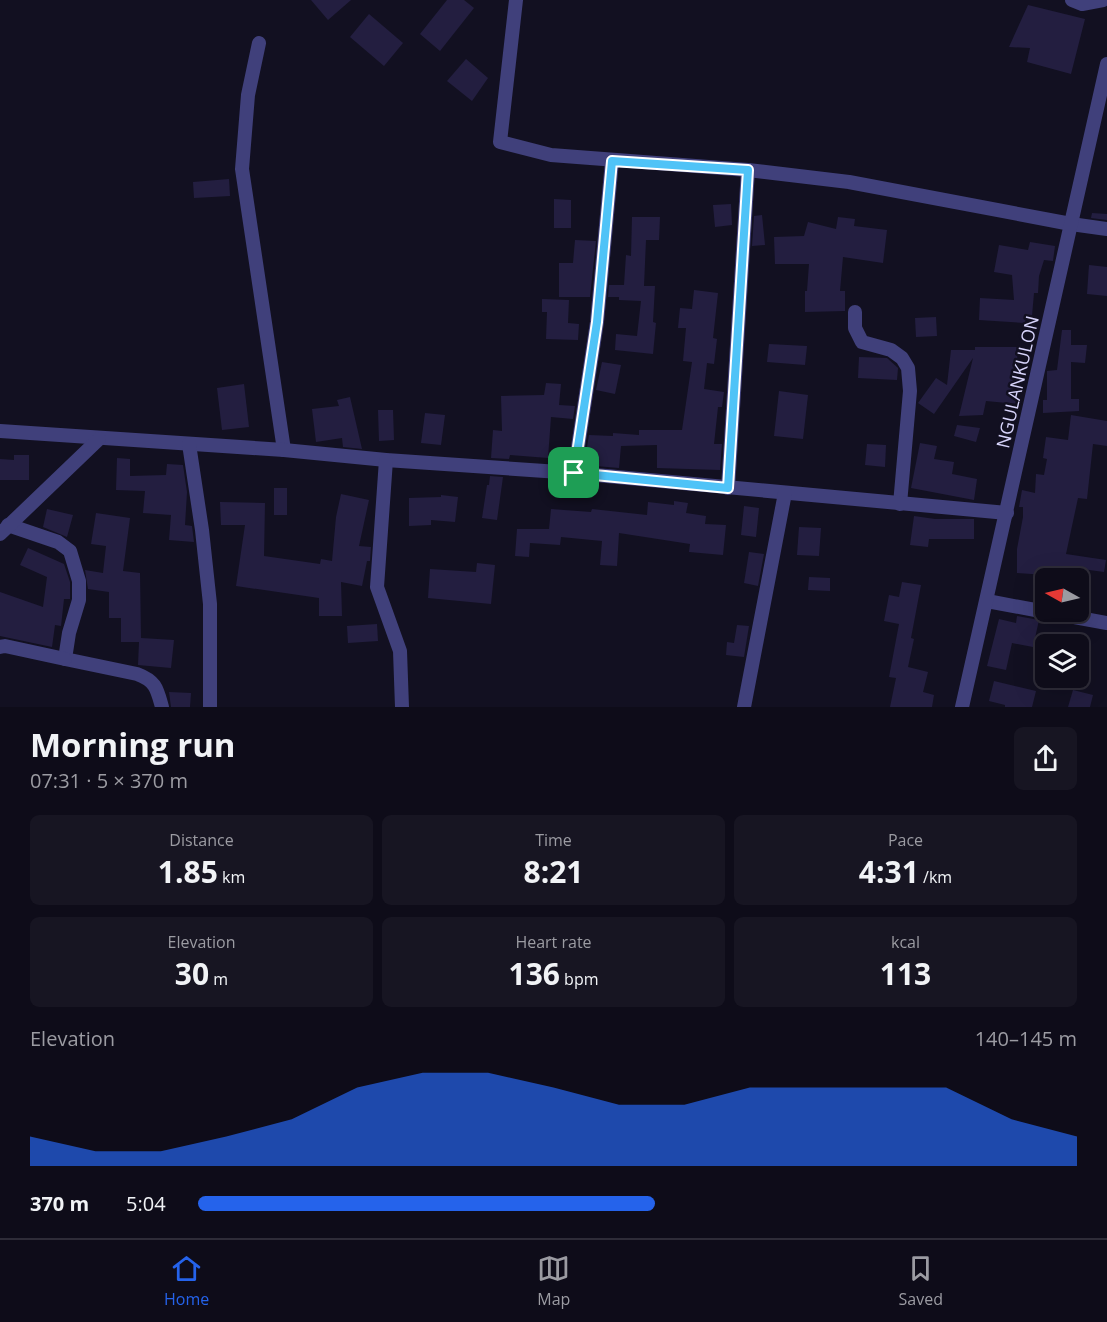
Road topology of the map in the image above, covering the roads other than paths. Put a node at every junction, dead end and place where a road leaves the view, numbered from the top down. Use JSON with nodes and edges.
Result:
{"nodes":[{"id":1,"x":516,"y":0,"type":"edge"},
{"id":2,"x":1072,"y":0,"type":"edge"},
{"id":3,"x":1103,"y":0,"type":"edge"},
{"id":4,"x":259,"y":43,"type":"dead end"},
{"id":5,"x":1107,"y":64,"type":"edge"},
{"id":6,"x":612,"y":161,"type":"junction"},
{"id":7,"x":748,"y":170,"type":"junction"},
{"id":8,"x":1071,"y":224,"type":"junction"},
{"id":9,"x":1107,"y":229,"type":"edge"},
{"id":10,"x":855,"y":312,"type":"dead end"},
{"id":11,"x":0,"y":431,"type":"edge"},
{"id":12,"x":99,"y":438,"type":"junction"},
{"id":13,"x":189,"y":444,"type":"junction"},
{"id":14,"x":284,"y":450,"type":"junction"},
{"id":15,"x":386,"y":460,"type":"junction"},
{"id":16,"x":574,"y":473,"type":"junction"},
{"id":17,"x":728,"y":488,"type":"junction"},
{"id":18,"x":785,"y":493,"type":"junction"},
{"id":19,"x":900,"y":504,"type":"junction"},
{"id":20,"x":1007,"y":513,"type":"junction"},
{"id":21,"x":4,"y":530,"type":"edge"},
{"id":22,"x":987,"y":601,"type":"junction"},
{"id":23,"x":1035,"y":610,"type":"edge"},
{"id":24,"x":1089,"y":620,"type":"edge"},
{"id":25,"x":1107,"y":623,"type":"edge"},
{"id":26,"x":0,"y":647,"type":"edge"},
{"id":27,"x":65,"y":659,"type":"junction"},
{"id":28,"x":162,"y":707,"type":"edge"},
{"id":29,"x":210,"y":707,"type":"edge"},
{"id":30,"x":402,"y":707,"type":"edge"},
{"id":31,"x":744,"y":707,"type":"edge"},
{"id":32,"x":962,"y":707,"type":"edge"}],
"edges":[{"from":1,"to":6,"type":"street"},
{"from":2,"to":3,"type":"street"},
{"from":4,"to":14,"type":"street"},
{"from":5,"to":8,"type":"street","name":"NGULANKULON"},
{"from":6,"to":7,"type":"street"},
{"from":6,"to":16,"type":"street"},
{"from":7,"to":8,"type":"street"},
{"from":7,"to":17,"type":"street"},
{"from":8,"to":9,"type":"street"},
{"from":8,"to":20,"type":"street","name":"NGULANKULON"},
{"from":10,"to":19,"type":"street"},
{"from":11,"to":12,"type":"street"},
{"from":12,"to":13,"type":"street"},
{"from":12,"to":21,"type":"street"},
{"from":13,"to":14,"type":"street"},
{"from":13,"to":29,"type":"street"},
{"from":14,"to":15,"type":"street"},
{"from":15,"to":16,"type":"street"},
{"from":15,"to":30,"type":"street"},
{"from":16,"to":17,"type":"street"},
{"from":17,"to":18,"type":"street"},
{"from":18,"to":19,"type":"street"},
{"from":18,"to":31,"type":"street"},
{"from":19,"to":20,"type":"street"},
{"from":20,"to":22,"type":"street","name":"NGULANKULON"},
{"from":21,"to":27,"type":"street"},
{"from":22,"to":23,"type":"street"},
{"from":22,"to":32,"type":"street","name":"NGULANKULON"},
{"from":24,"to":25,"type":"street"},
{"from":26,"to":27,"type":"street"},
{"from":27,"to":28,"type":"street"}]}
